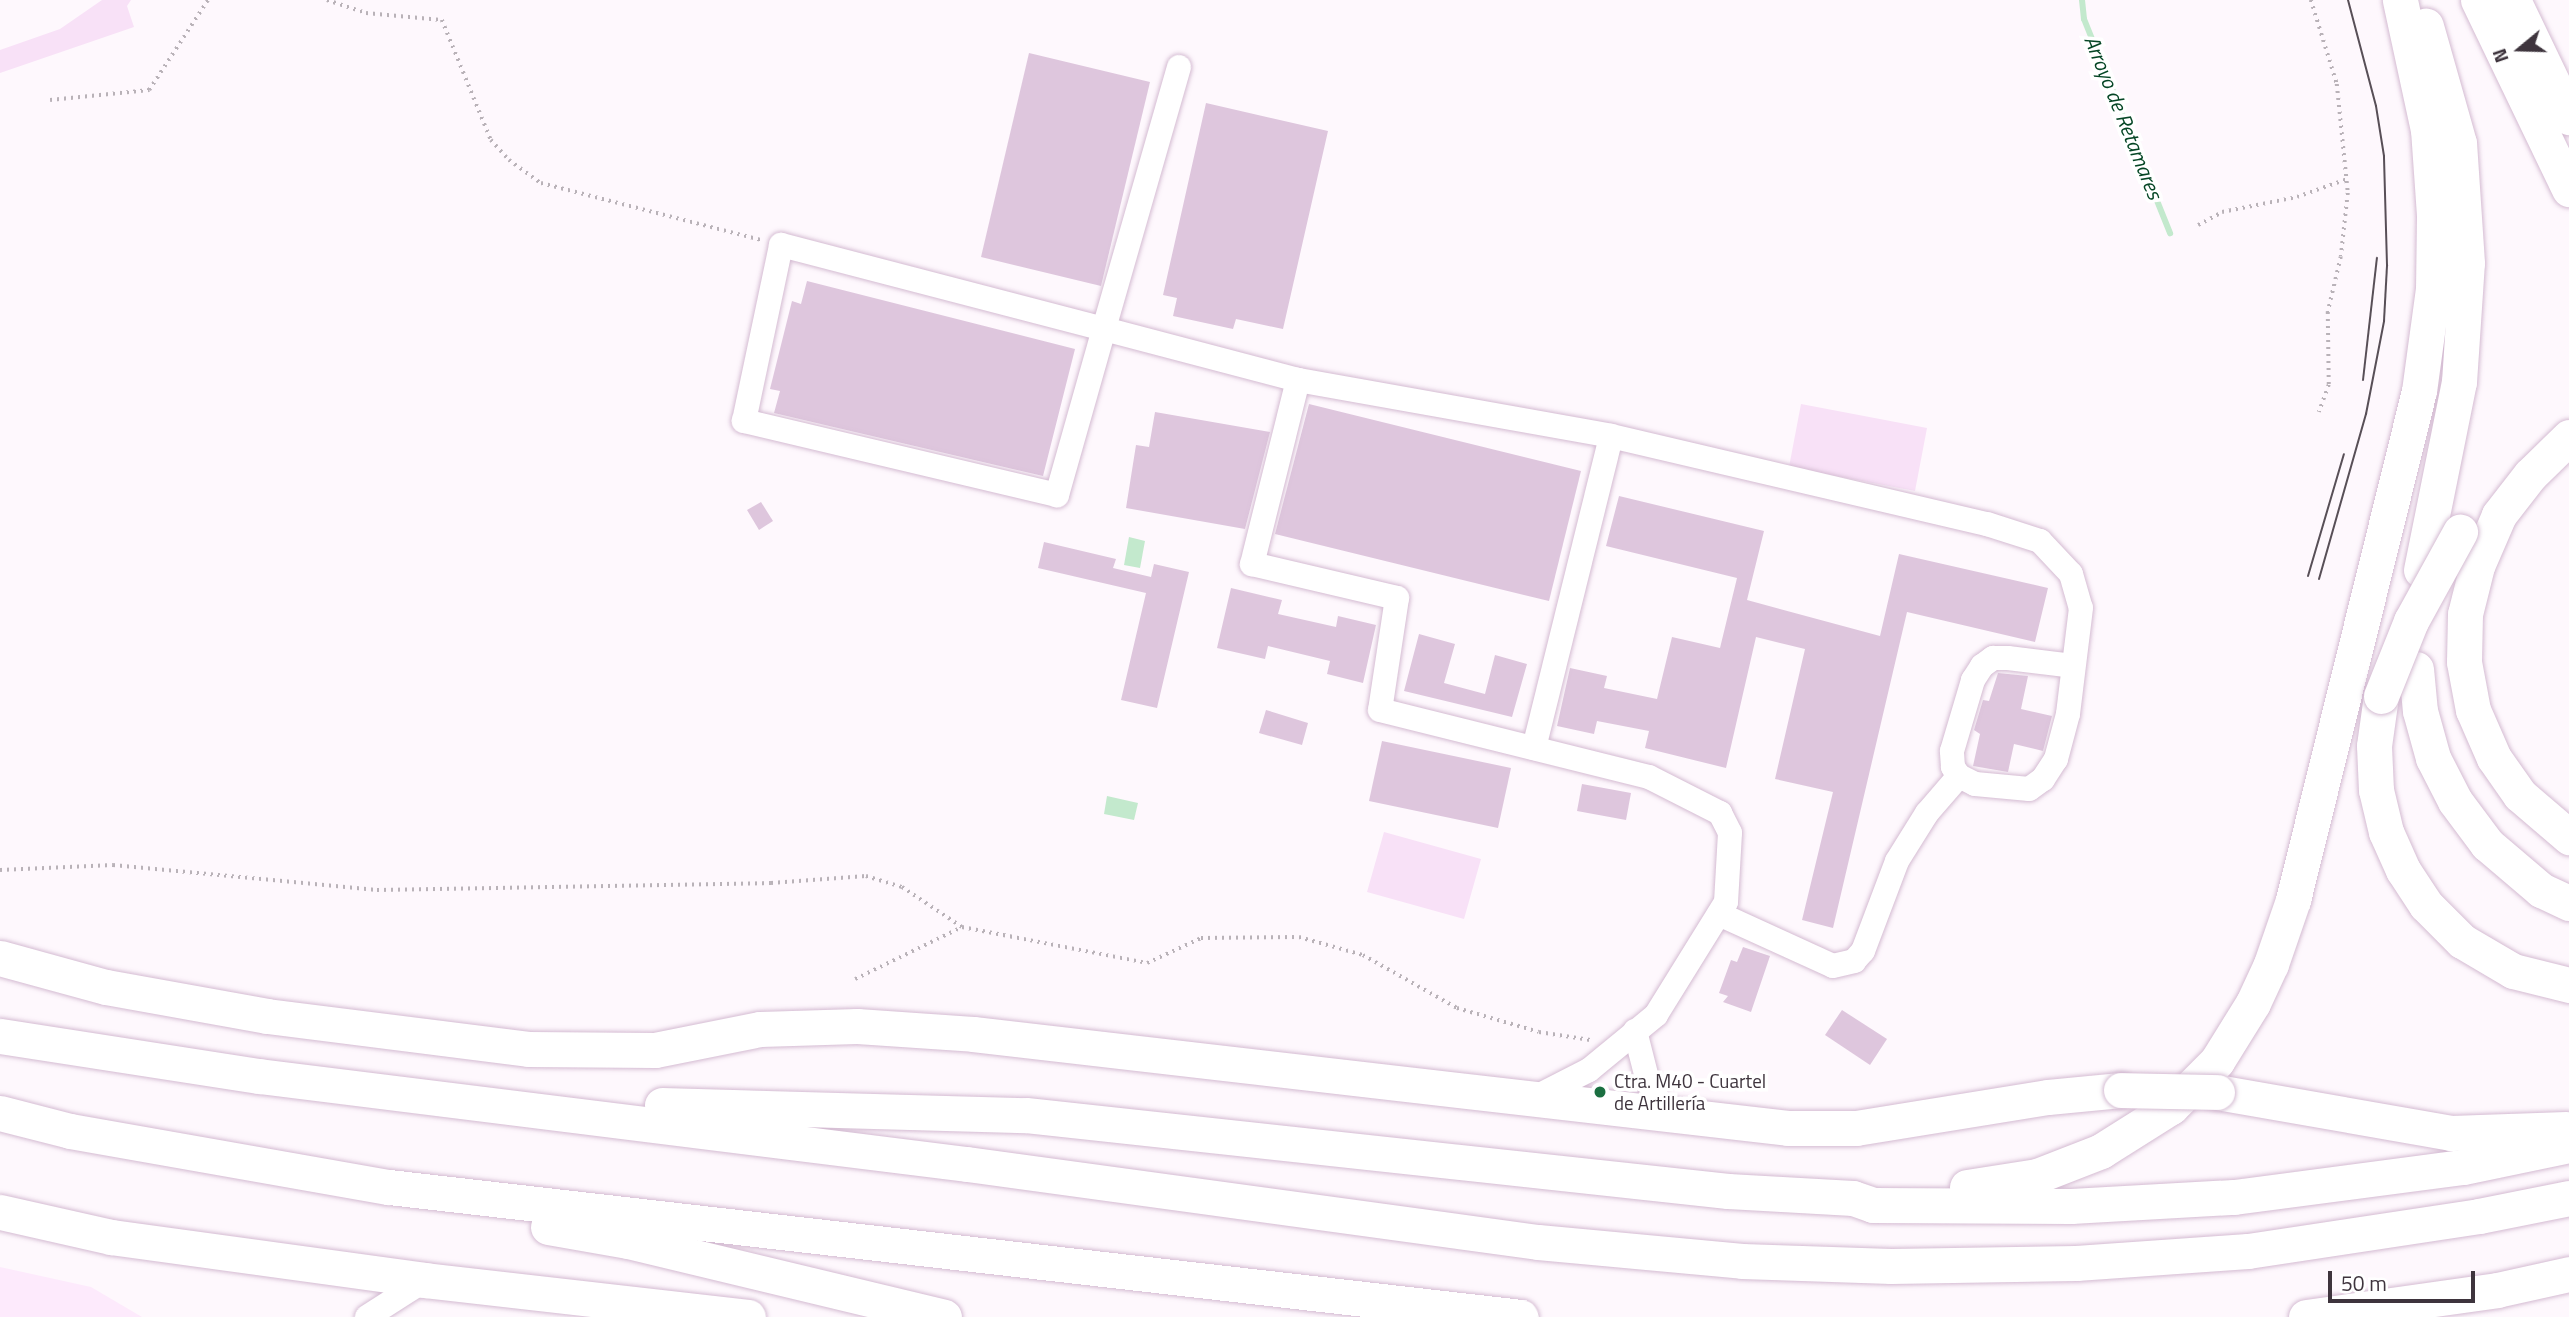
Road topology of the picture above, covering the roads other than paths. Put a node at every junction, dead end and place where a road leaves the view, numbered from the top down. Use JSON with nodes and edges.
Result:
{"nodes":[{"id":1,"x":2400,"y":0,"type":"edge"},
{"id":2,"x":2416,"y":0,"type":"edge"},
{"id":3,"x":2478,"y":0,"type":"edge"},
{"id":4,"x":2513,"y":0,"type":"edge"},
{"id":5,"x":1179,"y":67,"type":"dead end"},
{"id":6,"x":2569,"y":117,"type":"edge"},
{"id":7,"x":2569,"y":190,"type":"edge"},
{"id":8,"x":1104,"y":329,"type":"junction"},
{"id":9,"x":1298,"y":380,"type":"junction"},
{"id":10,"x":1611,"y":436,"type":"junction"},
{"id":11,"x":2563,"y":442,"type":"edge"},
{"id":12,"x":2421,"y":569,"type":"dead end"},
{"id":13,"x":2073,"y":666,"type":"junction"},
{"id":14,"x":2416,"y":668,"type":"dead end"},
{"id":15,"x":1534,"y":748,"type":"junction"},
{"id":16,"x":1959,"y":776,"type":"junction"},
{"id":17,"x":2569,"y":837,"type":"edge"},
{"id":18,"x":2569,"y":903,"type":"edge"},
{"id":19,"x":1719,"y":914,"type":"junction"},
{"id":20,"x":0,"y":958,"type":"edge"},
{"id":21,"x":2569,"y":985,"type":"edge"},
{"id":22,"x":0,"y":1036,"type":"edge"},
{"id":23,"x":1628,"y":1038,"type":"junction"},
{"id":24,"x":410,"y":1095,"type":"junction"},
{"id":25,"x":1531,"y":1100,"type":"junction"},
{"id":26,"x":0,"y":1113,"type":"edge"},
{"id":27,"x":1666,"y":1114,"type":"junction"},
{"id":28,"x":2569,"y":1128,"type":"edge"},
{"id":29,"x":2569,"y":1144,"type":"edge"},
{"id":30,"x":389,"y":1187,"type":"junction"},
{"id":31,"x":1853,"y":1198,"type":"junction"},
{"id":32,"x":2569,"y":1198,"type":"edge"},
{"id":33,"x":0,"y":1212,"type":"edge"},
{"id":34,"x":2569,"y":1275,"type":"edge"},
{"id":35,"x":425,"y":1280,"type":"junction"},
{"id":36,"x":368,"y":1317,"type":"edge"},
{"id":37,"x":748,"y":1317,"type":"edge"},
{"id":38,"x":944,"y":1317,"type":"edge"},
{"id":39,"x":1521,"y":1317,"type":"edge"},
{"id":40,"x":2306,"y":1317,"type":"edge"}],
"edges":[{"from":1,"to":31,"type":"highway"},
{"from":2,"to":12,"type":"highway"},
{"from":3,"to":7,"type":"highway"},
{"from":4,"to":6,"type":"highway"},
{"from":5,"to":8,"type":"street"},
{"from":8,"to":8,"type":"street"},
{"from":8,"to":9,"type":"street"},
{"from":9,"to":10,"type":"street"},
{"from":9,"to":15,"type":"street"},
{"from":10,"to":13,"type":"street"},
{"from":10,"to":15,"type":"street"},
{"from":11,"to":17,"type":"highway"},
{"from":11,"to":21,"type":"highway","bridge":true},
{"from":13,"to":16,"type":"street"},
{"from":13,"to":16,"type":"street"},
{"from":14,"to":18,"type":"highway"},
{"from":15,"to":19,"type":"street"},
{"from":16,"to":19,"type":"street"},
{"from":19,"to":23,"type":"street"},
{"from":20,"to":25,"type":"highway"},
{"from":22,"to":24,"type":"highway"},
{"from":23,"to":25,"type":"street"},
{"from":23,"to":27,"type":"street"},
{"from":24,"to":31,"type":"highway"},
{"from":24,"to":32,"type":"highway"},
{"from":25,"to":27,"type":"highway"},
{"from":26,"to":30,"type":"highway"},
{"from":27,"to":28,"type":"highway","bridge":true},
{"from":29,"to":31,"type":"highway"},
{"from":30,"to":38,"type":"highway"},
{"from":30,"to":39,"type":"highway"},
{"from":33,"to":35,"type":"highway"},
{"from":34,"to":40,"type":"highway"},
{"from":35,"to":36,"type":"street"},
{"from":35,"to":37,"type":"highway"}]}
